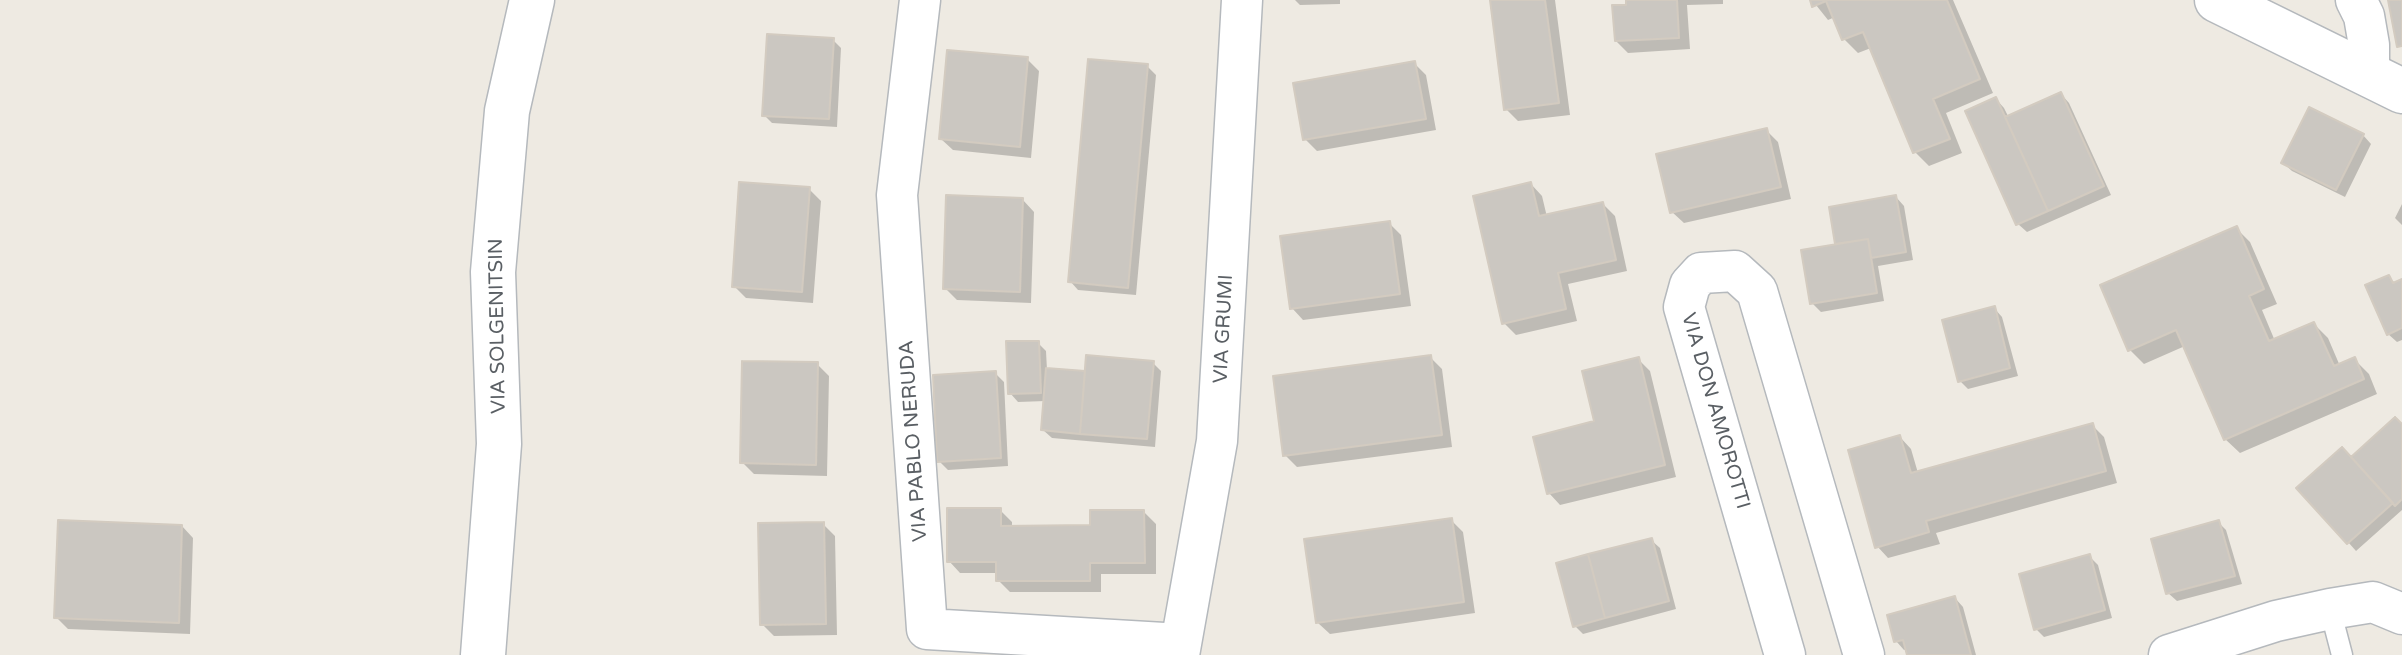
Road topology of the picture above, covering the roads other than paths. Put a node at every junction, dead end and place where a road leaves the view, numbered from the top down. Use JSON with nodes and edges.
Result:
{"nodes":[{"id":1,"x":532,"y":0,"type":"edge"},
{"id":2,"x":920,"y":0,"type":"edge"},
{"id":3,"x":1242,"y":0,"type":"edge"},
{"id":4,"x":2217,"y":0,"type":"edge"},
{"id":5,"x":2356,"y":0,"type":"edge"},
{"id":6,"x":2385,"y":83,"type":"edge"},
{"id":7,"x":2330,"y":609,"type":"junction"},
{"id":8,"x":2402,"y":614,"type":"edge"},
{"id":9,"x":1180,"y":649,"type":"edge"},
{"id":10,"x":2187,"y":652,"type":"edge"},
{"id":11,"x":483,"y":655,"type":"edge"},
{"id":12,"x":1785,"y":655,"type":"edge"},
{"id":13,"x":1864,"y":655,"type":"edge"},
{"id":14,"x":2342,"y":655,"type":"edge"}],
"edges":[{"from":1,"to":11,"type":"street","name":"VIA SOLGENITSIN"},
{"from":2,"to":9,"type":"street","name":"VIA PABLO NERUDA"},
{"from":3,"to":9,"type":"street","name":"VIA GRUMI"},
{"from":4,"to":6,"type":"street"},
{"from":5,"to":6,"type":"street"},
{"from":7,"to":8,"type":"street"},
{"from":7,"to":10,"type":"street"},
{"from":7,"to":14,"type":"lane"},
{"from":12,"to":13,"type":"street","name":"VIA DON AMOROTTI"}]}
